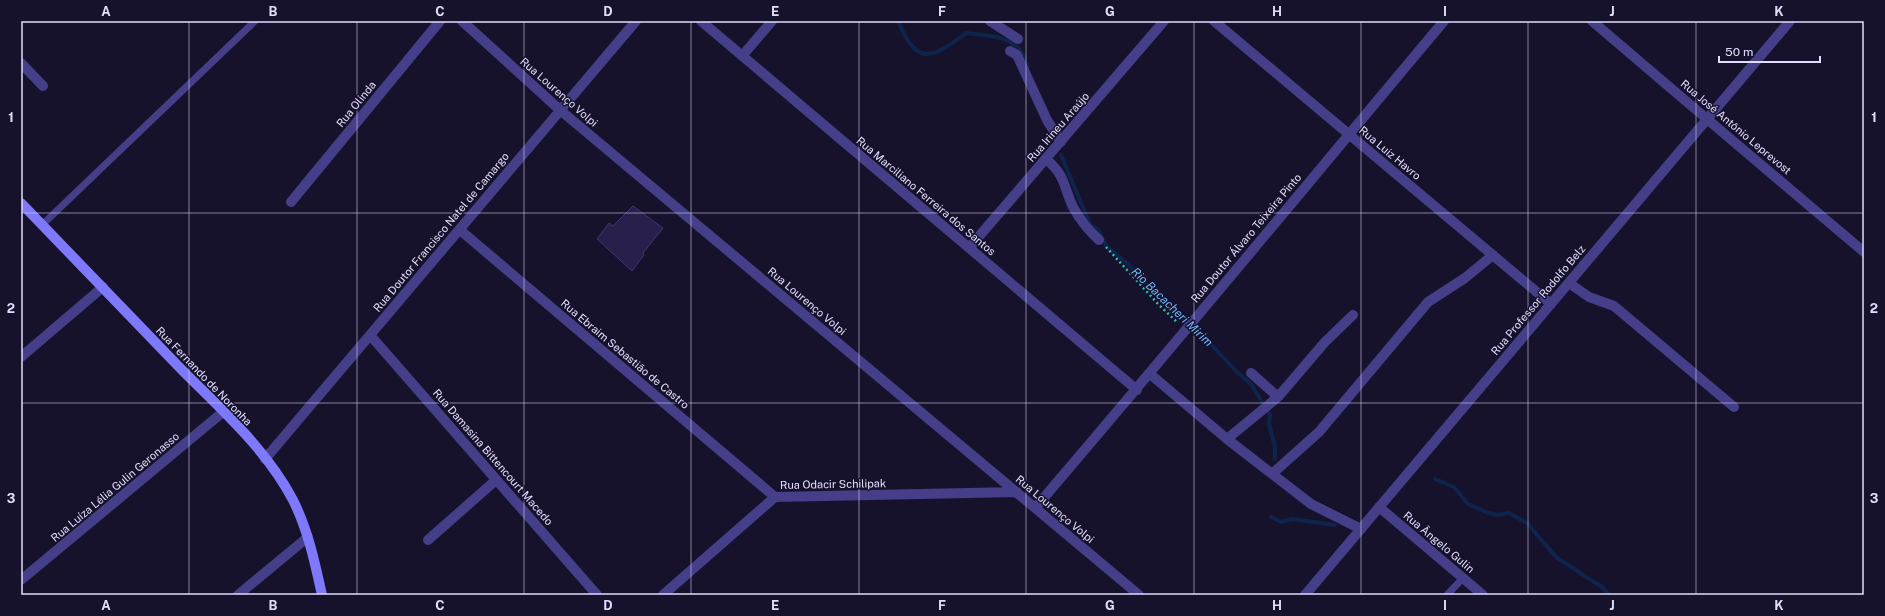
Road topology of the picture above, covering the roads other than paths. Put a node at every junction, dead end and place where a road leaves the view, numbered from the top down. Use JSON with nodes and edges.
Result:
{"nodes":[{"id":1,"x":255,"y":21,"type":"edge"},
{"id":2,"x":440,"y":21,"type":"edge"},
{"id":3,"x":462,"y":21,"type":"edge"},
{"id":4,"x":636,"y":21,"type":"edge"},
{"id":5,"x":700,"y":21,"type":"edge"},
{"id":6,"x":772,"y":21,"type":"edge"},
{"id":7,"x":990,"y":21,"type":"edge"},
{"id":8,"x":1164,"y":21,"type":"edge"},
{"id":9,"x":1214,"y":21,"type":"edge"},
{"id":10,"x":1444,"y":21,"type":"edge"},
{"id":11,"x":1592,"y":21,"type":"edge"},
{"id":12,"x":1790,"y":21,"type":"edge"},
{"id":13,"x":1018,"y":39,"type":"dead end"},
{"id":14,"x":1010,"y":50,"type":"dead end"},
{"id":15,"x":742,"y":56,"type":"junction"},
{"id":16,"x":21,"y":63,"type":"edge"},
{"id":17,"x":43,"y":86,"type":"dead end"},
{"id":18,"x":560,"y":110,"type":"junction"},
{"id":19,"x":1708,"y":119,"type":"junction"},
{"id":20,"x":1349,"y":134,"type":"junction"},
{"id":21,"x":1061,"y":142,"type":"junction"},
{"id":22,"x":1046,"y":159,"type":"junction"},
{"id":23,"x":291,"y":202,"type":"dead end"},
{"id":24,"x":21,"y":203,"type":"edge"},
{"id":25,"x":42,"y":225,"type":"junction"},
{"id":26,"x":460,"y":230,"type":"junction"},
{"id":27,"x":1099,"y":240,"type":"road end"},
{"id":28,"x":969,"y":248,"type":"junction"},
{"id":29,"x":1864,"y":252,"type":"edge"},
{"id":30,"x":1493,"y":255,"type":"junction"},
{"id":31,"x":1569,"y":283,"type":"junction"},
{"id":32,"x":103,"y":287,"type":"junction"},
{"id":33,"x":1551,"y":304,"type":"junction"},
{"id":34,"x":1353,"y":315,"type":"dead end"},
{"id":35,"x":370,"y":335,"type":"junction"},
{"id":36,"x":21,"y":358,"type":"edge"},
{"id":37,"x":1251,"y":373,"type":"dead end"},
{"id":38,"x":1150,"y":374,"type":"junction"},
{"id":39,"x":1136,"y":390,"type":"junction"},
{"id":40,"x":1278,"y":397,"type":"junction"},
{"id":41,"x":1734,"y":407,"type":"dead end"},
{"id":42,"x":224,"y":412,"type":"junction"},
{"id":43,"x":1227,"y":439,"type":"junction"},
{"id":44,"x":265,"y":460,"type":"junction"},
{"id":45,"x":1273,"y":473,"type":"junction"},
{"id":46,"x":496,"y":480,"type":"junction"},
{"id":47,"x":1017,"y":492,"type":"junction"},
{"id":48,"x":775,"y":496,"type":"junction"},
{"id":49,"x":1379,"y":507,"type":"junction"},
{"id":50,"x":1035,"y":508,"type":"junction"},
{"id":51,"x":1361,"y":529,"type":"junction"},
{"id":52,"x":308,"y":537,"type":"junction"},
{"id":53,"x":428,"y":540,"type":"dead end"},
{"id":54,"x":1463,"y":578,"type":"junction"},
{"id":55,"x":21,"y":580,"type":"edge"},
{"id":56,"x":238,"y":595,"type":"edge"},
{"id":57,"x":322,"y":595,"type":"edge"},
{"id":58,"x":597,"y":595,"type":"edge"},
{"id":59,"x":663,"y":595,"type":"edge"},
{"id":60,"x":1139,"y":595,"type":"edge"},
{"id":61,"x":1304,"y":595,"type":"edge"},
{"id":62,"x":1447,"y":595,"type":"edge"},
{"id":63,"x":1483,"y":595,"type":"edge"}],
"edges":[{"from":1,"to":25,"type":"lane"},
{"from":2,"to":23,"type":"street","name":"Rua Olinda"},
{"from":3,"to":18,"type":"street","name":"Rua Lourenço Volpi"},
{"from":4,"to":18,"type":"street","name":"Rua Doutor Francisco Natel de Camargo"},
{"from":5,"to":15,"type":"street","name":"Rua Marciliano Ferreira dos Santos"},
{"from":6,"to":15,"type":"street"},
{"from":7,"to":13,"type":"street"},
{"from":8,"to":21,"type":"street","name":"Rua Irineu Araújo"},
{"from":9,"to":20,"type":"street","name":"Rua Luiz Havro"},
{"from":10,"to":20,"type":"street","name":"Rua Doutor Álvaro Teixeira Pinto"},
{"from":11,"to":19,"type":"street","name":"Rua José Antônio Leprevost"},
{"from":12,"to":19,"type":"street","name":"Rua Professor Rodolfo Belz"},
{"from":14,"to":21,"type":"street"},
{"from":15,"to":28,"type":"street","name":"Rua Marciliano Ferreira dos Santos"},
{"from":16,"to":17,"type":"street"},
{"from":18,"to":26,"type":"street","name":"Rua Doutor Francisco Natel de Camargo"},
{"from":18,"to":47,"type":"street","name":"Rua Lourenço Volpi"},
{"from":19,"to":29,"type":"street","name":"Rua José Antônio Leprevost"},
{"from":19,"to":31,"type":"street","name":"Rua Professor Rodolfo Belz"},
{"from":20,"to":30,"type":"street","name":"Rua Luiz Havro"},
{"from":20,"to":38,"type":"street","name":"Rua Doutor Álvaro Teixeira Pinto"},
{"from":21,"to":22,"type":"street","name":"Rua Irineu Araújo"},
{"from":22,"to":27,"type":"street"},
{"from":22,"to":28,"type":"street","name":"Rua Irineu Araújo"},
{"from":24,"to":25,"type":"main road","name":"Rua Fernando de Noronha"},
{"from":25,"to":32,"type":"main road","name":"Rua Fernando de Noronha"},
{"from":26,"to":35,"type":"street","name":"Rua Doutor Francisco Natel de Camargo"},
{"from":26,"to":48,"type":"street","name":"Rua Ebraim Sebastião de Castro"},
{"from":28,"to":39,"type":"street","name":"Rua Marciliano Ferreira dos Santos"},
{"from":30,"to":33,"type":"street","name":"Rua Luiz Havro"},
{"from":30,"to":45,"type":"street"},
{"from":31,"to":33,"type":"street","name":"Rua Professor Rodolfo Belz"},
{"from":31,"to":41,"type":"street"},
{"from":32,"to":36,"type":"street"},
{"from":32,"to":42,"type":"main road","name":"Rua Fernando de Noronha"},
{"from":33,"to":49,"type":"street","name":"Rua Professor Rodolfo Belz"},
{"from":34,"to":40,"type":"street"},
{"from":35,"to":44,"type":"street","name":"Rua Doutor Francisco Natel de Camargo"},
{"from":35,"to":46,"type":"street","name":"Rua Damasina Bittencourt Macedo"},
{"from":37,"to":40,"type":"street"},
{"from":38,"to":39,"type":"street","name":"Rua Doutor Álvaro Teixeira Pinto"},
{"from":38,"to":43,"type":"street"},
{"from":39,"to":50,"type":"street","name":"Rua Doutor Álvaro Teixeira Pinto"},
{"from":40,"to":43,"type":"street"},
{"from":42,"to":44,"type":"main road","name":"Rua Fernando de Noronha"},
{"from":42,"to":55,"type":"street","name":"Rua Luíza Lélia Gulin Geronasso"},
{"from":43,"to":45,"type":"street"},
{"from":44,"to":52,"type":"main road","name":"Rua Fernando de Noronha"},
{"from":45,"to":51,"type":"street"},
{"from":46,"to":53,"type":"street"},
{"from":46,"to":58,"type":"street","name":"Rua Damasina Bittencourt Macedo"},
{"from":47,"to":48,"type":"street","name":"Rua Odacir Schilipak"},
{"from":47,"to":50,"type":"street","name":"Rua Lourenço Volpi"},
{"from":48,"to":59,"type":"street","name":"Rua Odacir Schilipak"},
{"from":49,"to":51,"type":"street","name":"Rua Professor Rodolfo Belz"},
{"from":49,"to":54,"type":"street","name":"Rua Ângelo Gulin"},
{"from":50,"to":60,"type":"street","name":"Rua Lourenço Volpi"},
{"from":51,"to":61,"type":"street","name":"Rua Professor Rodolfo Belz"},
{"from":52,"to":56,"type":"street"},
{"from":52,"to":57,"type":"main road","name":"Rua Fernando de Noronha"},
{"from":54,"to":62,"type":"lane"},
{"from":54,"to":63,"type":"street","name":"Rua Ângelo Gulin"}]}
